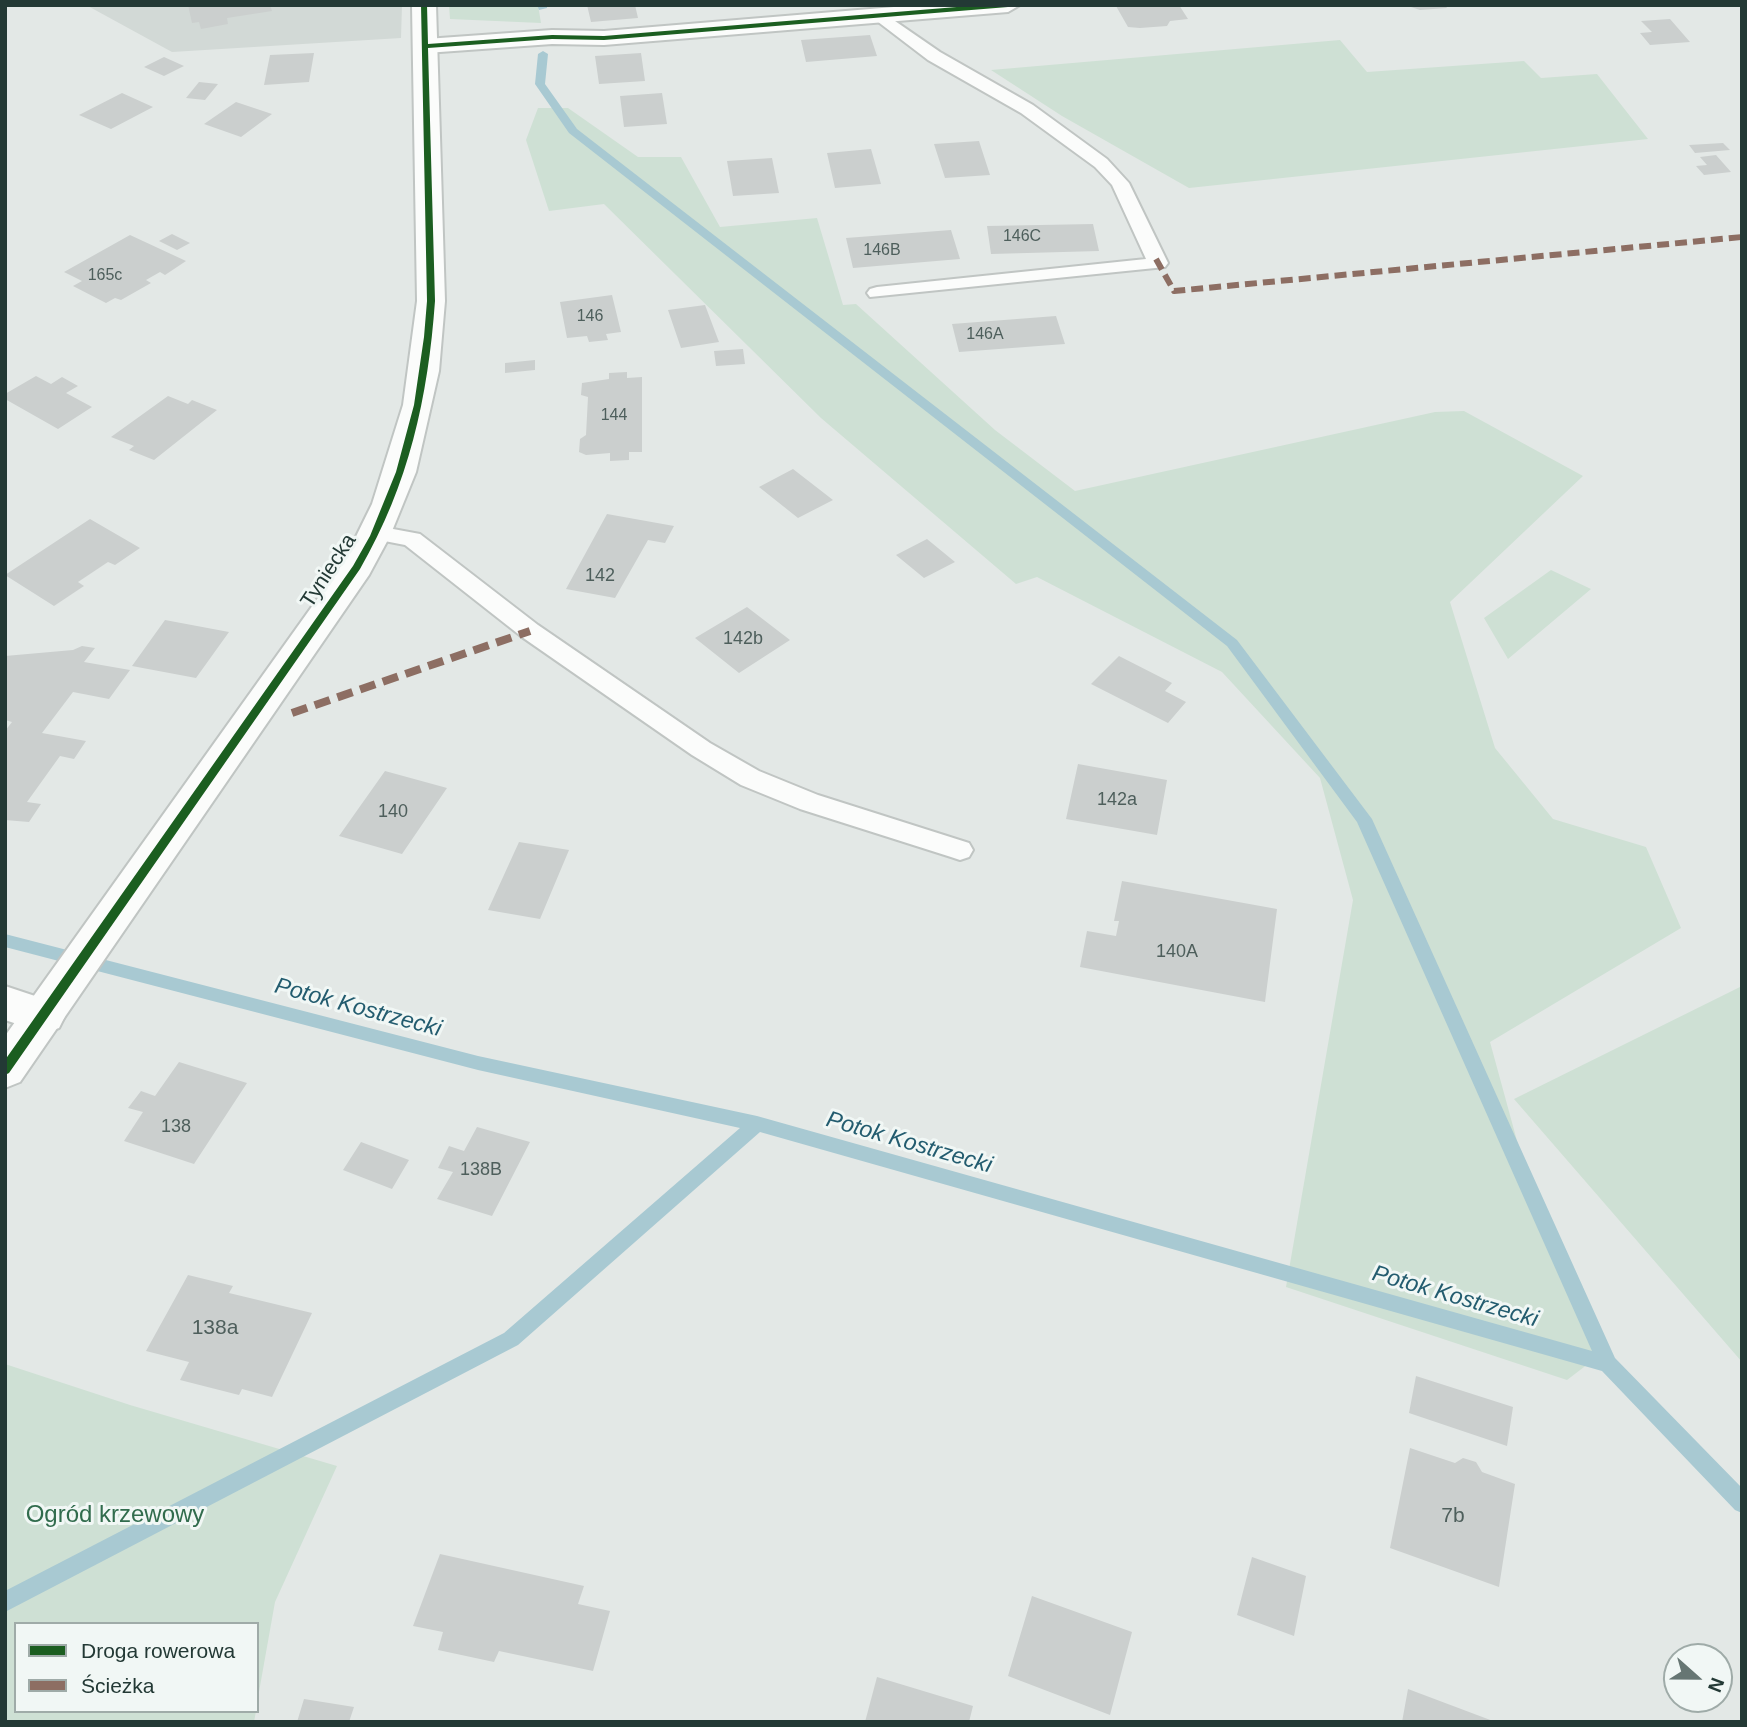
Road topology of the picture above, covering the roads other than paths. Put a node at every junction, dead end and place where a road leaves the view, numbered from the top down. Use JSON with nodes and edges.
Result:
{"nodes":[{"id":1,"x":424,"y":5,"type":"edge"},
{"id":2,"x":1008,"y":5,"type":"edge"},
{"id":3,"x":879,"y":15,"type":"junction"},
{"id":4,"x":426,"y":46,"type":"junction"},
{"id":5,"x":877,"y":293,"type":"dead end"},
{"id":6,"x":377,"y":533,"type":"junction"},
{"id":7,"x":960,"y":850,"type":"dead end"},
{"id":8,"x":5,"y":1003,"type":"edge"},
{"id":9,"x":44,"y":1016,"type":"junction"},
{"id":10,"x":5,"y":1070,"type":"edge"}],
"edges":[{"from":1,"to":4,"type":"street","name":"Tyniecka"},
{"from":2,"to":3,"type":"street"},
{"from":3,"to":4,"type":"street"},
{"from":3,"to":5,"type":"lane"},
{"from":4,"to":6,"type":"street","name":"Tyniecka"},
{"from":6,"to":7,"type":"lane"},
{"from":6,"to":9,"type":"street","name":"Tyniecka"},
{"from":8,"to":9,"type":"street"},
{"from":9,"to":10,"type":"street","name":"Tyniecka"}]}
